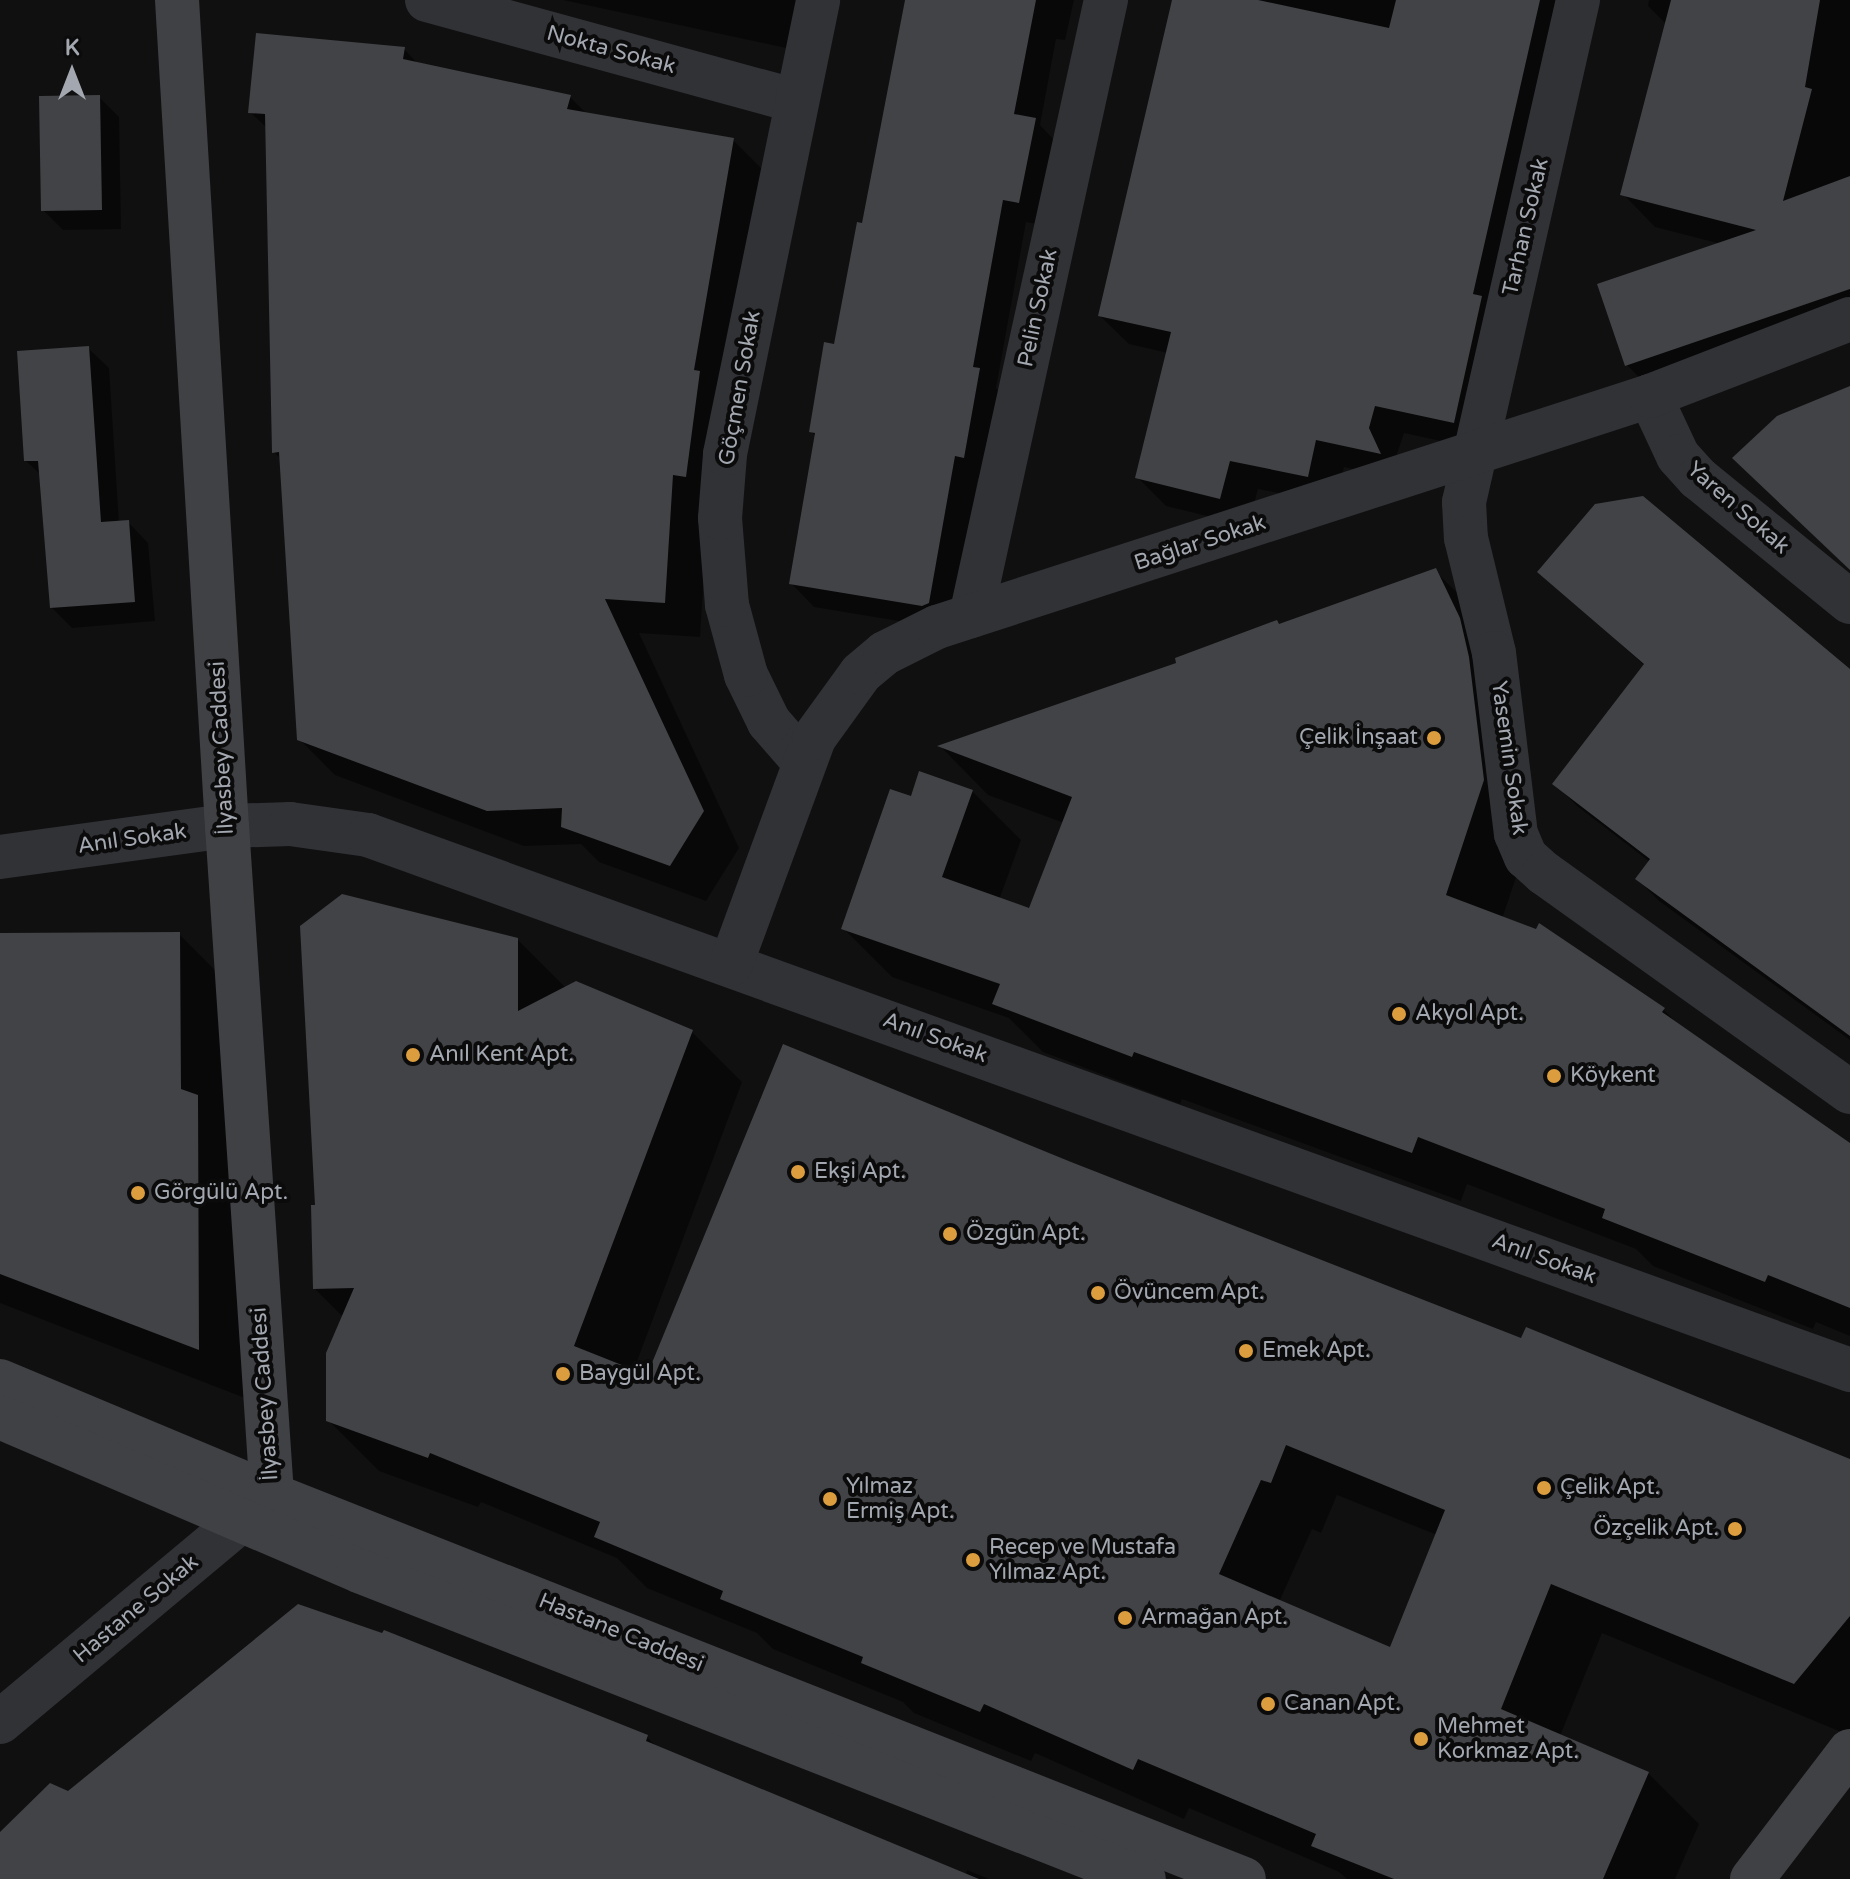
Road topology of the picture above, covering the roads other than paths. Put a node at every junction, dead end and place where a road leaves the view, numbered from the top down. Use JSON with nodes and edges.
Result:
{"nodes":[{"id":1,"x":177,"y":0,"type":"edge"},
{"id":2,"x":427,"y":0,"type":"edge"},
{"id":3,"x":818,"y":0,"type":"edge"},
{"id":4,"x":1106,"y":0,"type":"edge"},
{"id":5,"x":1578,"y":0,"type":"edge"},
{"id":6,"x":796,"y":101,"type":"junction"},
{"id":7,"x":1850,"y":319,"type":"edge"},
{"id":8,"x":1650,"y":396,"type":"junction"},
{"id":9,"x":1475,"y":455,"type":"junction"},
{"id":10,"x":1850,"y":602,"type":"edge"},
{"id":11,"x":971,"y":616,"type":"junction"},
{"id":12,"x":803,"y":761,"type":"junction"},
{"id":13,"x":227,"y":826,"type":"junction"},
{"id":14,"x":0,"y":857,"type":"edge"},
{"id":15,"x":731,"y":964,"type":"junction"},
{"id":16,"x":1850,"y":1092,"type":"edge"},
{"id":17,"x":1850,"y":1370,"type":"edge"},
{"id":18,"x":0,"y":1381,"type":"edge"},
{"id":19,"x":0,"y":1417,"type":"edge"},
{"id":20,"x":257,"y":1508,"type":"junction"},
{"id":21,"x":0,"y":1722,"type":"edge"},
{"id":22,"x":1850,"y":1751,"type":"edge"},
{"id":23,"x":1144,"y":1879,"type":"edge"},
{"id":24,"x":1244,"y":1879,"type":"edge"},
{"id":25,"x":1752,"y":1879,"type":"edge"}],
"edges":[{"from":1,"to":13,"type":"main road","name":"İlyasbey Caddesi"},
{"from":2,"to":6,"type":"street","name":"Nokta Sokak"},
{"from":3,"to":6,"type":"street","name":"Göçmen Sokak"},
{"from":4,"to":11,"type":"street","name":"Pelin Sokak"},
{"from":5,"to":9,"type":"street","name":"Tarhan Sokak"},
{"from":6,"to":12,"type":"street","name":"Göçmen Sokak"},
{"from":7,"to":8,"type":"street","name":"Bağlar Sokak"},
{"from":8,"to":9,"type":"street","name":"Bağlar Sokak"},
{"from":8,"to":10,"type":"street","name":"Yaren Sokak"},
{"from":9,"to":11,"type":"street","name":"Bağlar Sokak"},
{"from":9,"to":16,"type":"street","name":"Yasemin Sokak"},
{"from":11,"to":12,"type":"street","name":"Bağlar Sokak"},
{"from":12,"to":15,"type":"street","name":"Bağlar Sokak"},
{"from":13,"to":14,"type":"street","name":"Anıl Sokak"},
{"from":13,"to":15,"type":"street","name":"Anıl Sokak"},
{"from":13,"to":20,"type":"main road","name":"İlyasbey Caddesi"},
{"from":15,"to":17,"type":"street","name":"Anıl Sokak"},
{"from":18,"to":20,"type":"main road","name":"Hastane Caddesi"},
{"from":19,"to":20,"type":"main road","name":"Hastane Caddesi"},
{"from":20,"to":21,"type":"street","name":"Hastane Sokak"},
{"from":20,"to":23,"type":"main road","name":"Hastane Caddesi"},
{"from":20,"to":24,"type":"main road","name":"Hastane Caddesi"},
{"from":22,"to":25,"type":"main road"}]}
